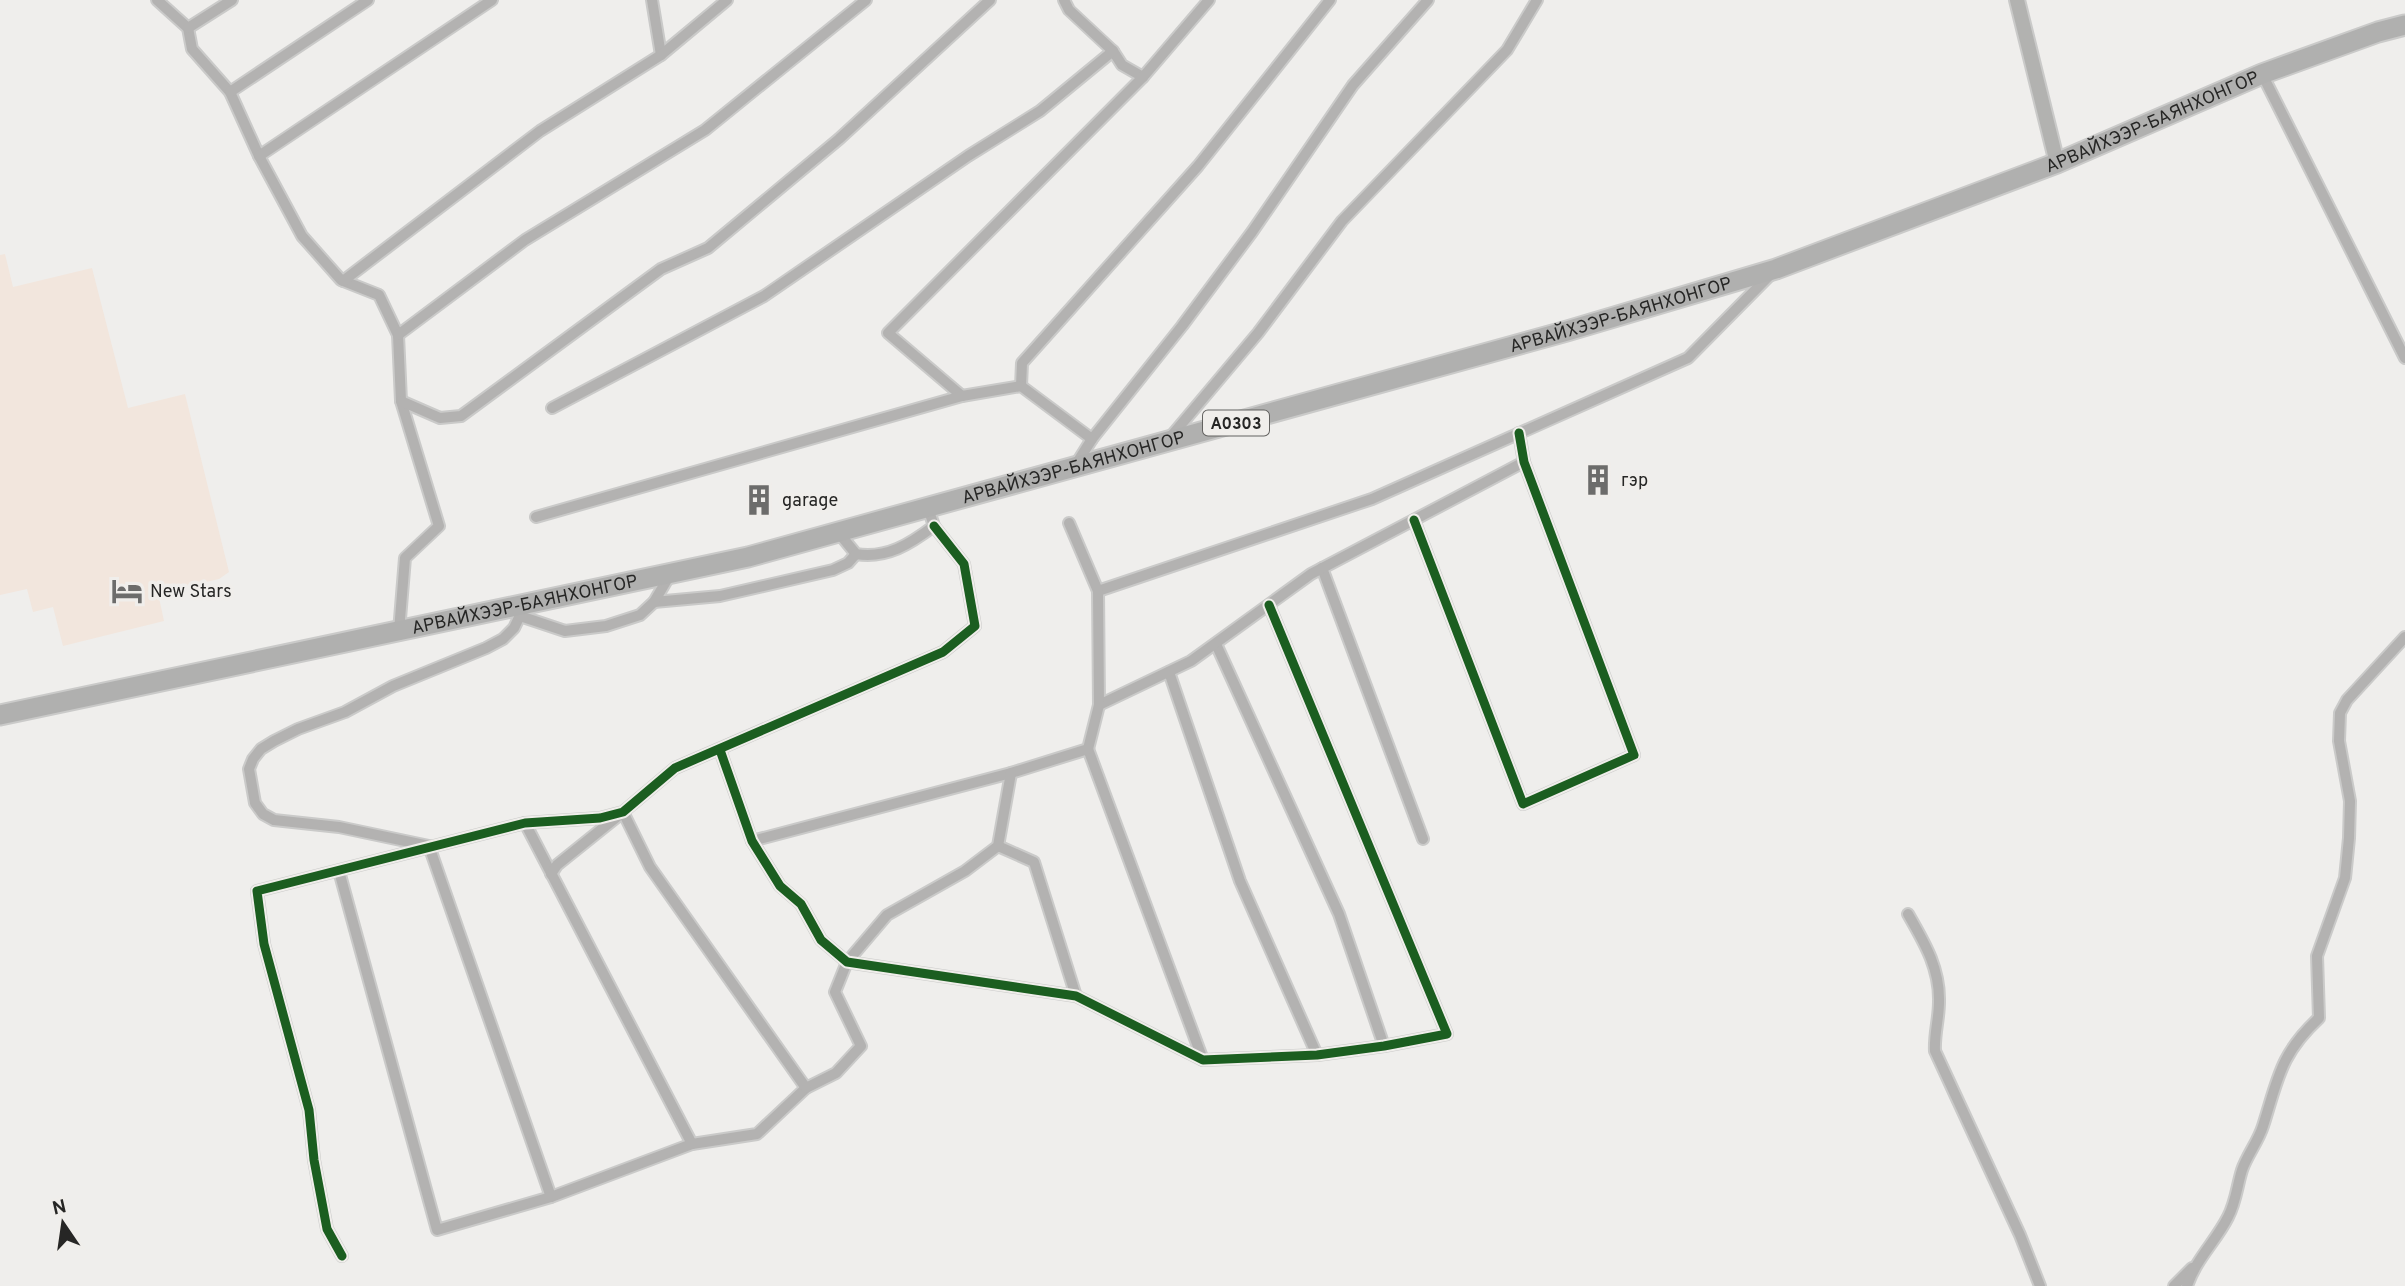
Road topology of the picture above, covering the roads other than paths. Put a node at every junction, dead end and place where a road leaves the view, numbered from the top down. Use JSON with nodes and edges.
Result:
{"nodes":[{"id":1,"x":157,"y":0,"type":"edge"},
{"id":2,"x":232,"y":0,"type":"edge"},
{"id":3,"x":368,"y":0,"type":"edge"},
{"id":4,"x":492,"y":0,"type":"edge"},
{"id":5,"x":652,"y":0,"type":"edge"},
{"id":6,"x":727,"y":0,"type":"edge"},
{"id":7,"x":866,"y":0,"type":"edge"},
{"id":8,"x":990,"y":0,"type":"edge"},
{"id":9,"x":1064,"y":0,"type":"edge"},
{"id":10,"x":1209,"y":0,"type":"edge"},
{"id":11,"x":1330,"y":0,"type":"edge"},
{"id":12,"x":1428,"y":0,"type":"edge"},
{"id":13,"x":1537,"y":0,"type":"edge"},
{"id":14,"x":2017,"y":0,"type":"edge"},
{"id":15,"x":2405,"y":25,"type":"edge"},
{"id":16,"x":188,"y":28,"type":"junction"},
{"id":17,"x":1113,"y":51,"type":"junction"},
{"id":18,"x":661,"y":55,"type":"junction"},
{"id":19,"x":2262,"y":74,"type":"junction"},
{"id":20,"x":1143,"y":77,"type":"junction"},
{"id":21,"x":230,"y":92,"type":"junction"},
{"id":22,"x":259,"y":156,"type":"junction"},
{"id":23,"x":2057,"y":163,"type":"junction"},
{"id":24,"x":1776,"y":269,"type":"junction"},
{"id":25,"x":343,"y":281,"type":"junction"},
{"id":26,"x":398,"y":335,"type":"junction"},
{"id":27,"x":2405,"y":358,"type":"edge"},
{"id":28,"x":1021,"y":386,"type":"junction"},
{"id":29,"x":962,"y":396,"type":"junction"},
{"id":30,"x":401,"y":401,"type":"junction"},
{"id":31,"x":552,"y":408,"type":"dead end"},
{"id":32,"x":1519,"y":433,"type":"junction"},
{"id":33,"x":1092,"y":439,"type":"junction"},
{"id":34,"x":1166,"y":442,"type":"junction"},
{"id":35,"x":1524,"y":462,"type":"junction"},
{"id":36,"x":1074,"y":467,"type":"junction"},
{"id":37,"x":536,"y":517,"type":"dead end"},
{"id":38,"x":931,"y":517,"type":"junction"},
{"id":39,"x":1414,"y":520,"type":"junction"},
{"id":40,"x":1069,"y":523,"type":"dead end"},
{"id":41,"x":838,"y":532,"type":"junction"},
{"id":42,"x":856,"y":554,"type":"junction"},
{"id":43,"x":1322,"y":568,"type":"junction"},
{"id":44,"x":671,"y":573,"type":"junction"},
{"id":45,"x":1098,"y":591,"type":"junction"},
{"id":46,"x":654,"y":602,"type":"junction"},
{"id":47,"x":1269,"y":605,"type":"junction"},
{"id":48,"x":523,"y":610,"type":"junction"},
{"id":49,"x":399,"y":631,"type":"junction"},
{"id":50,"x":2405,"y":637,"type":"edge"},
{"id":51,"x":1216,"y":644,"type":"junction"},
{"id":52,"x":1169,"y":672,"type":"junction"},
{"id":53,"x":1099,"y":705,"type":"junction"},
{"id":54,"x":0,"y":715,"type":"edge"},
{"id":55,"x":1088,"y":749,"type":"junction"},
{"id":56,"x":720,"y":750,"type":"junction"},
{"id":57,"x":1011,"y":773,"type":"junction"},
{"id":58,"x":623,"y":812,"type":"junction"},
{"id":59,"x":525,"y":823,"type":"junction"},
{"id":60,"x":1423,"y":839,"type":"dead end"},
{"id":61,"x":752,"y":841,"type":"junction"},
{"id":62,"x":429,"y":846,"type":"junction"},
{"id":63,"x":998,"y":846,"type":"junction"},
{"id":64,"x":339,"y":871,"type":"junction"},
{"id":65,"x":551,"y":874,"type":"junction"},
{"id":66,"x":1908,"y":914,"type":"dead end"},
{"id":67,"x":846,"y":962,"type":"junction"},
{"id":68,"x":1076,"y":996,"type":"junction"},
{"id":69,"x":1384,"y":1046,"type":"junction"},
{"id":70,"x":1317,"y":1055,"type":"junction"},
{"id":71,"x":1203,"y":1060,"type":"junction"},
{"id":72,"x":806,"y":1088,"type":"junction"},
{"id":73,"x":692,"y":1144,"type":"junction"},
{"id":74,"x":551,"y":1197,"type":"junction"},
{"id":75,"x":342,"y":1256,"type":"dead end"},
{"id":76,"x":2195,"y":1264,"type":"junction"},
{"id":77,"x":2040,"y":1286,"type":"edge"},
{"id":78,"x":2174,"y":1286,"type":"edge"},
{"id":79,"x":2187,"y":1286,"type":"edge"}],
"edges":[{"from":1,"to":16,"type":"street"},
{"from":2,"to":16,"type":"street"},
{"from":3,"to":21,"type":"street"},
{"from":4,"to":22,"type":"street"},
{"from":5,"to":18,"type":"street"},
{"from":6,"to":18,"type":"street"},
{"from":7,"to":26,"type":"street"},
{"from":8,"to":30,"type":"street"},
{"from":9,"to":17,"type":"street"},
{"from":10,"to":20,"type":"street"},
{"from":11,"to":28,"type":"street"},
{"from":12,"to":33,"type":"street"},
{"from":13,"to":34,"type":"street"},
{"from":14,"to":23,"type":"street"},
{"from":15,"to":19,"type":"highway","name":"АРВАЙХЭЭР-БАЯНХОНГОР","number":"A0303"},
{"from":16,"to":21,"type":"street"},
{"from":17,"to":20,"type":"street"},
{"from":17,"to":31,"type":"street"},
{"from":18,"to":25,"type":"street"},
{"from":19,"to":23,"type":"highway","name":"АРВАЙХЭЭР-БАЯНХОНГОР","number":"A0303"},
{"from":19,"to":27,"type":"street"},
{"from":20,"to":29,"type":"street"},
{"from":21,"to":22,"type":"street"},
{"from":22,"to":25,"type":"street"},
{"from":23,"to":24,"type":"highway","name":"АРВАЙХЭЭР-БАЯНХОНГОР","number":"A0303"},
{"from":24,"to":32,"type":"street"},
{"from":24,"to":34,"type":"highway","name":"АРВАЙХЭЭР-БАЯНХОНГОР","number":"A0303"},
{"from":25,"to":26,"type":"street"},
{"from":26,"to":30,"type":"street"},
{"from":28,"to":29,"type":"street"},
{"from":28,"to":33,"type":"street"},
{"from":29,"to":37,"type":"street"},
{"from":30,"to":49,"type":"street"},
{"from":32,"to":35,"type":"street"},
{"from":32,"to":45,"type":"street"},
{"from":33,"to":36,"type":"street"},
{"from":34,"to":36,"type":"highway","name":"АРВАЙХЭЭР-БАЯНХОНГОР","number":"A0303"},
{"from":35,"to":39,"type":"street"},
{"from":35,"to":39,"type":"street"},
{"from":36,"to":38,"type":"highway","name":"АРВАЙХЭЭР-БАЯНХОНГОР","number":"A0303"},
{"from":38,"to":41,"type":"highway","name":"АРВАЙХЭЭР-БАЯНХОНГОР","number":"A0303"},
{"from":38,"to":42,"type":"street"},
{"from":38,"to":56,"type":"street"},
{"from":39,"to":43,"type":"street"},
{"from":40,"to":45,"type":"street"},
{"from":41,"to":42,"type":"street"},
{"from":41,"to":44,"type":"highway","name":"АРВАЙХЭЭР-БАЯНХОНГОР","number":"A0303"},
{"from":42,"to":46,"type":"street"},
{"from":43,"to":47,"type":"street"},
{"from":43,"to":60,"type":"street"},
{"from":44,"to":46,"type":"street"},
{"from":44,"to":48,"type":"highway","name":"АРВАЙХЭЭР-БАЯНХОНГОР","number":"A0303"},
{"from":45,"to":53,"type":"street"},
{"from":46,"to":48,"type":"street"},
{"from":47,"to":51,"type":"street"},
{"from":47,"to":69,"type":"street"},
{"from":48,"to":49,"type":"highway","name":"АРВАЙХЭЭР-БАЯНХОНГОР","number":"A0303"},
{"from":48,"to":62,"type":"street"},
{"from":49,"to":54,"type":"highway","name":"АРВАЙХЭЭР-БАЯНХОНГОР","number":"A0303"},
{"from":50,"to":76,"type":"street"},
{"from":51,"to":52,"type":"street"},
{"from":51,"to":69,"type":"street"},
{"from":52,"to":53,"type":"street"},
{"from":52,"to":70,"type":"street"},
{"from":53,"to":55,"type":"street"},
{"from":55,"to":57,"type":"street"},
{"from":55,"to":71,"type":"street"},
{"from":56,"to":58,"type":"street"},
{"from":56,"to":61,"type":"street"},
{"from":57,"to":61,"type":"street"},
{"from":57,"to":63,"type":"street"},
{"from":58,"to":59,"type":"street"},
{"from":58,"to":65,"type":"street"},
{"from":58,"to":72,"type":"street"},
{"from":59,"to":62,"type":"street"},
{"from":59,"to":65,"type":"street"},
{"from":61,"to":67,"type":"street"},
{"from":62,"to":64,"type":"street"},
{"from":62,"to":74,"type":"street"},
{"from":63,"to":67,"type":"street"},
{"from":63,"to":68,"type":"street"},
{"from":64,"to":74,"type":"street"},
{"from":64,"to":75,"type":"street"},
{"from":65,"to":73,"type":"street"},
{"from":66,"to":77,"type":"street"},
{"from":67,"to":68,"type":"street"},
{"from":67,"to":72,"type":"street"},
{"from":68,"to":71,"type":"street"},
{"from":69,"to":70,"type":"street"},
{"from":70,"to":71,"type":"street"},
{"from":72,"to":73,"type":"street"},
{"from":73,"to":74,"type":"street"},
{"from":76,"to":78,"type":"street"},
{"from":76,"to":79,"type":"street"}]}
